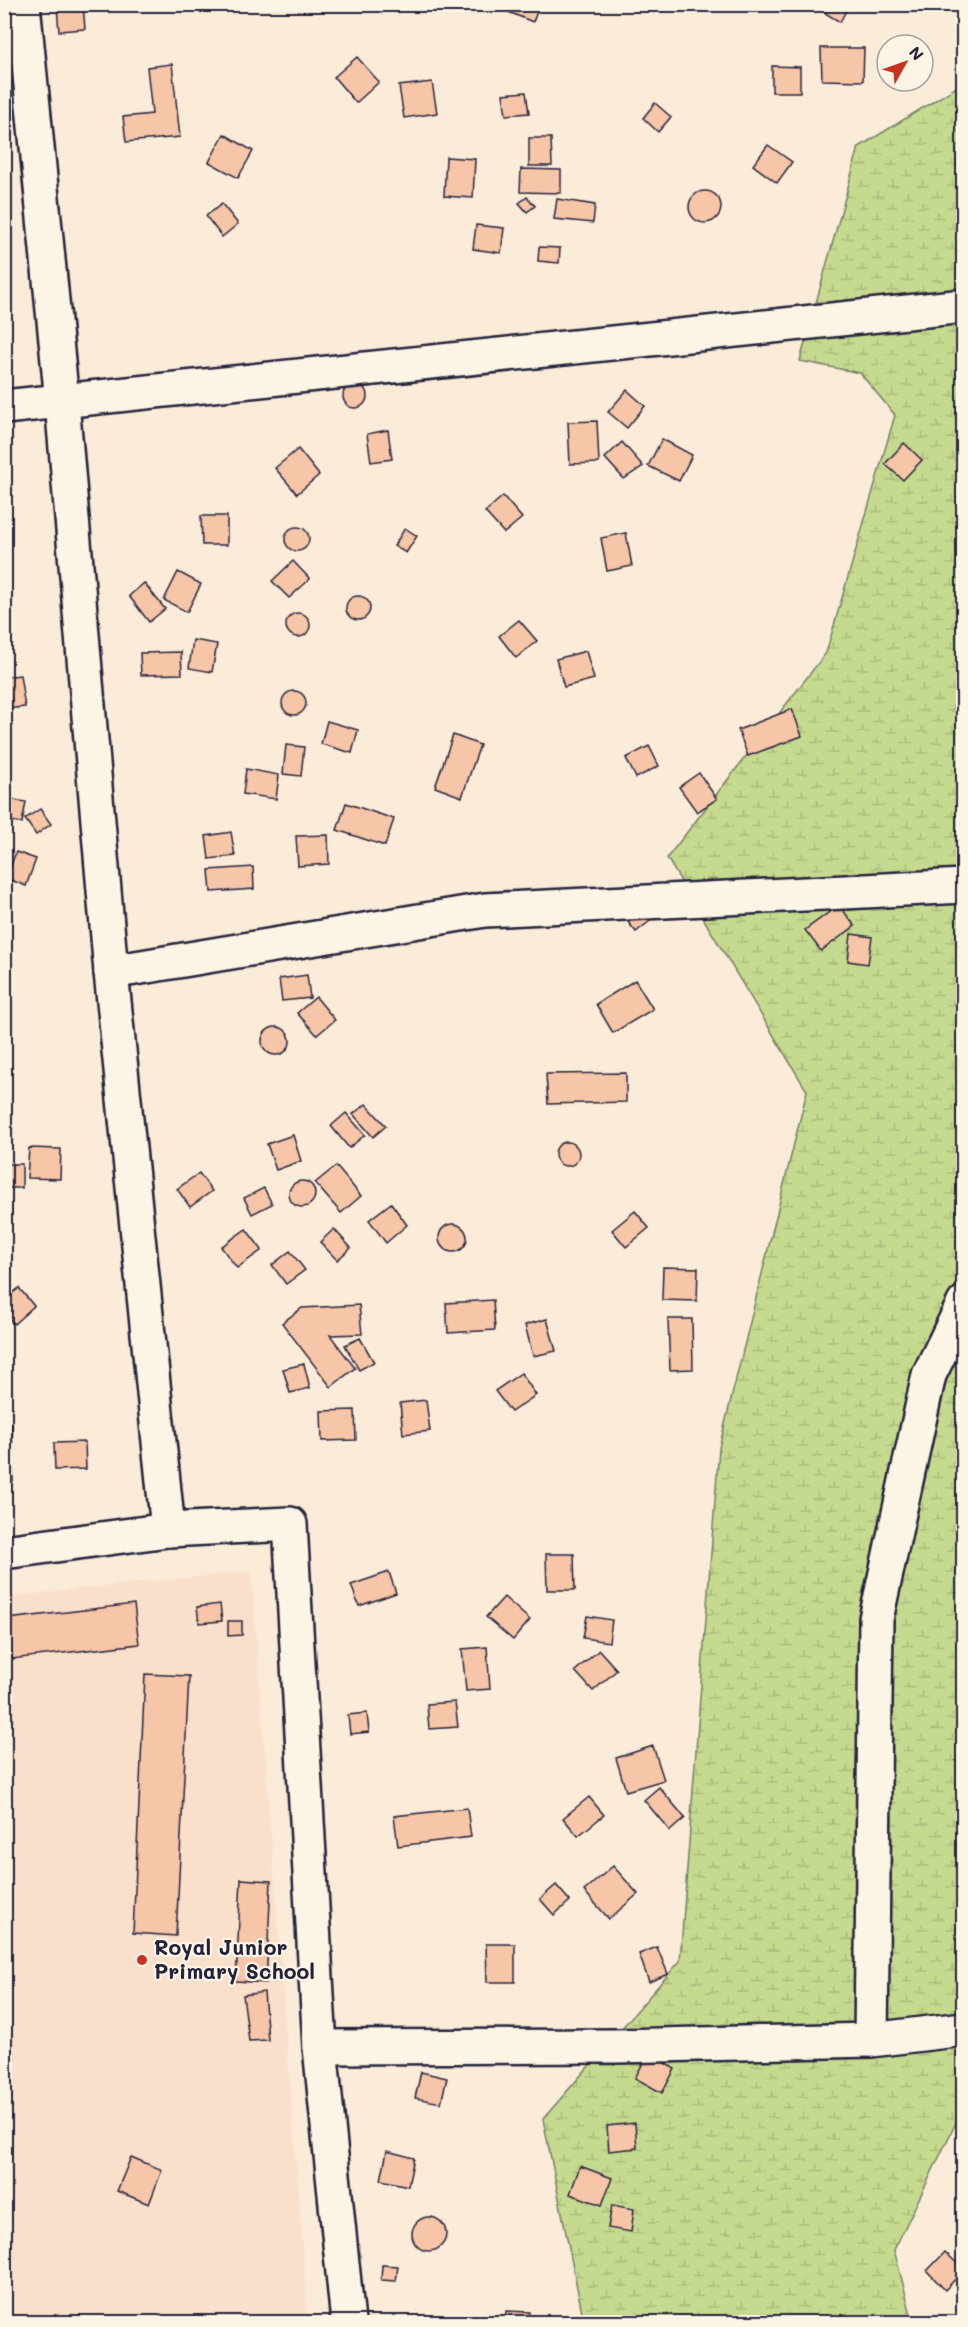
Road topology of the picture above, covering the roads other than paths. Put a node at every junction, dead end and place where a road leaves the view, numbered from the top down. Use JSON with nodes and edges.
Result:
{"nodes":[{"id":1,"x":23,"y":4,"type":"edge"},
{"id":2,"x":963,"y":306,"type":"edge"},
{"id":3,"x":62,"y":402,"type":"junction"},
{"id":4,"x":4,"y":408,"type":"edge"},
{"id":5,"x":963,"y":886,"type":"edge"},
{"id":6,"x":111,"y":972,"type":"junction"},
{"id":7,"x":963,"y":1303,"type":"edge"},
{"id":8,"x":168,"y":1530,"type":"junction"},
{"id":9,"x":4,"y":1552,"type":"edge"},
{"id":10,"x":963,"y":2029,"type":"edge"},
{"id":11,"x":871,"y":2040,"type":"junction"},
{"id":12,"x":320,"y":2048,"type":"junction"},
{"id":13,"x":348,"y":2322,"type":"edge"}],
"edges":[{"from":1,"to":3,"type":"street"},
{"from":2,"to":3,"type":"street"},
{"from":3,"to":4,"type":"street"},
{"from":3,"to":6,"type":"street"},
{"from":5,"to":6,"type":"street"},
{"from":6,"to":8,"type":"street"},
{"from":7,"to":11,"type":"street"},
{"from":8,"to":9,"type":"street"},
{"from":8,"to":12,"type":"street"},
{"from":10,"to":11,"type":"street"},
{"from":11,"to":12,"type":"street"},
{"from":12,"to":13,"type":"street"}]}
